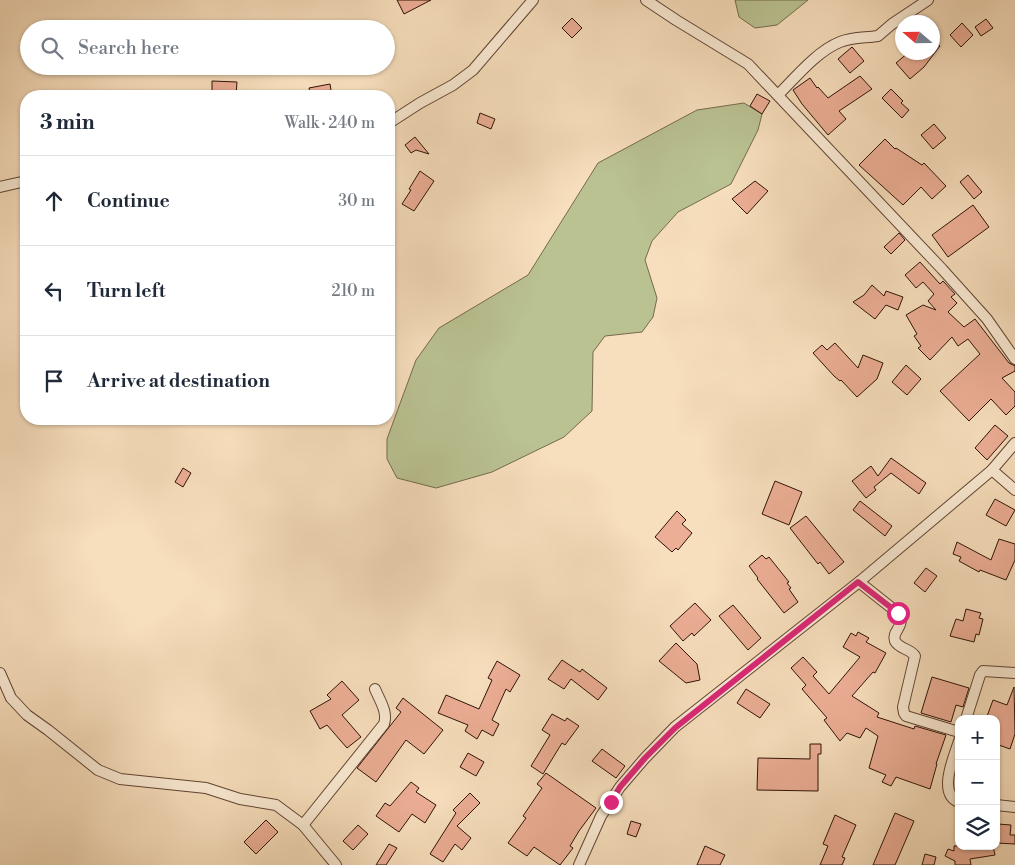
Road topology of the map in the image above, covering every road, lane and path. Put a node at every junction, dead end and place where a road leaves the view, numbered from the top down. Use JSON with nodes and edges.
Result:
{"nodes":[{"id":1,"x":533,"y":0,"type":"edge"},
{"id":2,"x":646,"y":0,"type":"edge"},
{"id":3,"x":928,"y":0,"type":"edge"},
{"id":4,"x":778,"y":95,"type":"junction"},
{"id":5,"x":395,"y":119,"type":"edge"},
{"id":6,"x":20,"y":182,"type":"edge"},
{"id":7,"x":0,"y":187,"type":"edge"},
{"id":8,"x":1015,"y":359,"type":"edge"},
{"id":9,"x":1015,"y":443,"type":"edge"},
{"id":10,"x":992,"y":470,"type":"junction"},
{"id":11,"x":1015,"y":490,"type":"edge"},
{"id":12,"x":858,"y":582,"type":"junction"},
{"id":13,"x":0,"y":673,"type":"edge"},
{"id":14,"x":1015,"y":673,"type":"edge"},
{"id":15,"x":374,"y":689,"type":"dead end"},
{"id":16,"x":967,"y":715,"type":"edge"},
{"id":17,"x":955,"y":731,"type":"edge"},
{"id":18,"x":955,"y":754,"type":"edge"},
{"id":19,"x":955,"y":800,"type":"edge"},
{"id":20,"x":1000,"y":805,"type":"edge"},
{"id":21,"x":1015,"y":807,"type":"edge"},
{"id":22,"x":303,"y":825,"type":"junction"},
{"id":23,"x":336,"y":865,"type":"edge"},
{"id":24,"x":578,"y":865,"type":"edge"}],
"edges":[{"from":1,"to":5,"type":"street"},
{"from":2,"to":4,"type":"street"},
{"from":3,"to":4,"type":"street"},
{"from":4,"to":8,"type":"street"},
{"from":6,"to":7,"type":"street"},
{"from":9,"to":10,"type":"street"},
{"from":10,"to":11,"type":"street"},
{"from":10,"to":12,"type":"street"},
{"from":12,"to":17,"type":"street"},
{"from":12,"to":24,"type":"street"},
{"from":13,"to":22,"type":"street"},
{"from":14,"to":16,"type":"street"},
{"from":15,"to":22,"type":"street"},
{"from":18,"to":19,"type":"street"},
{"from":20,"to":21,"type":"street"},
{"from":22,"to":23,"type":"street"}]}
